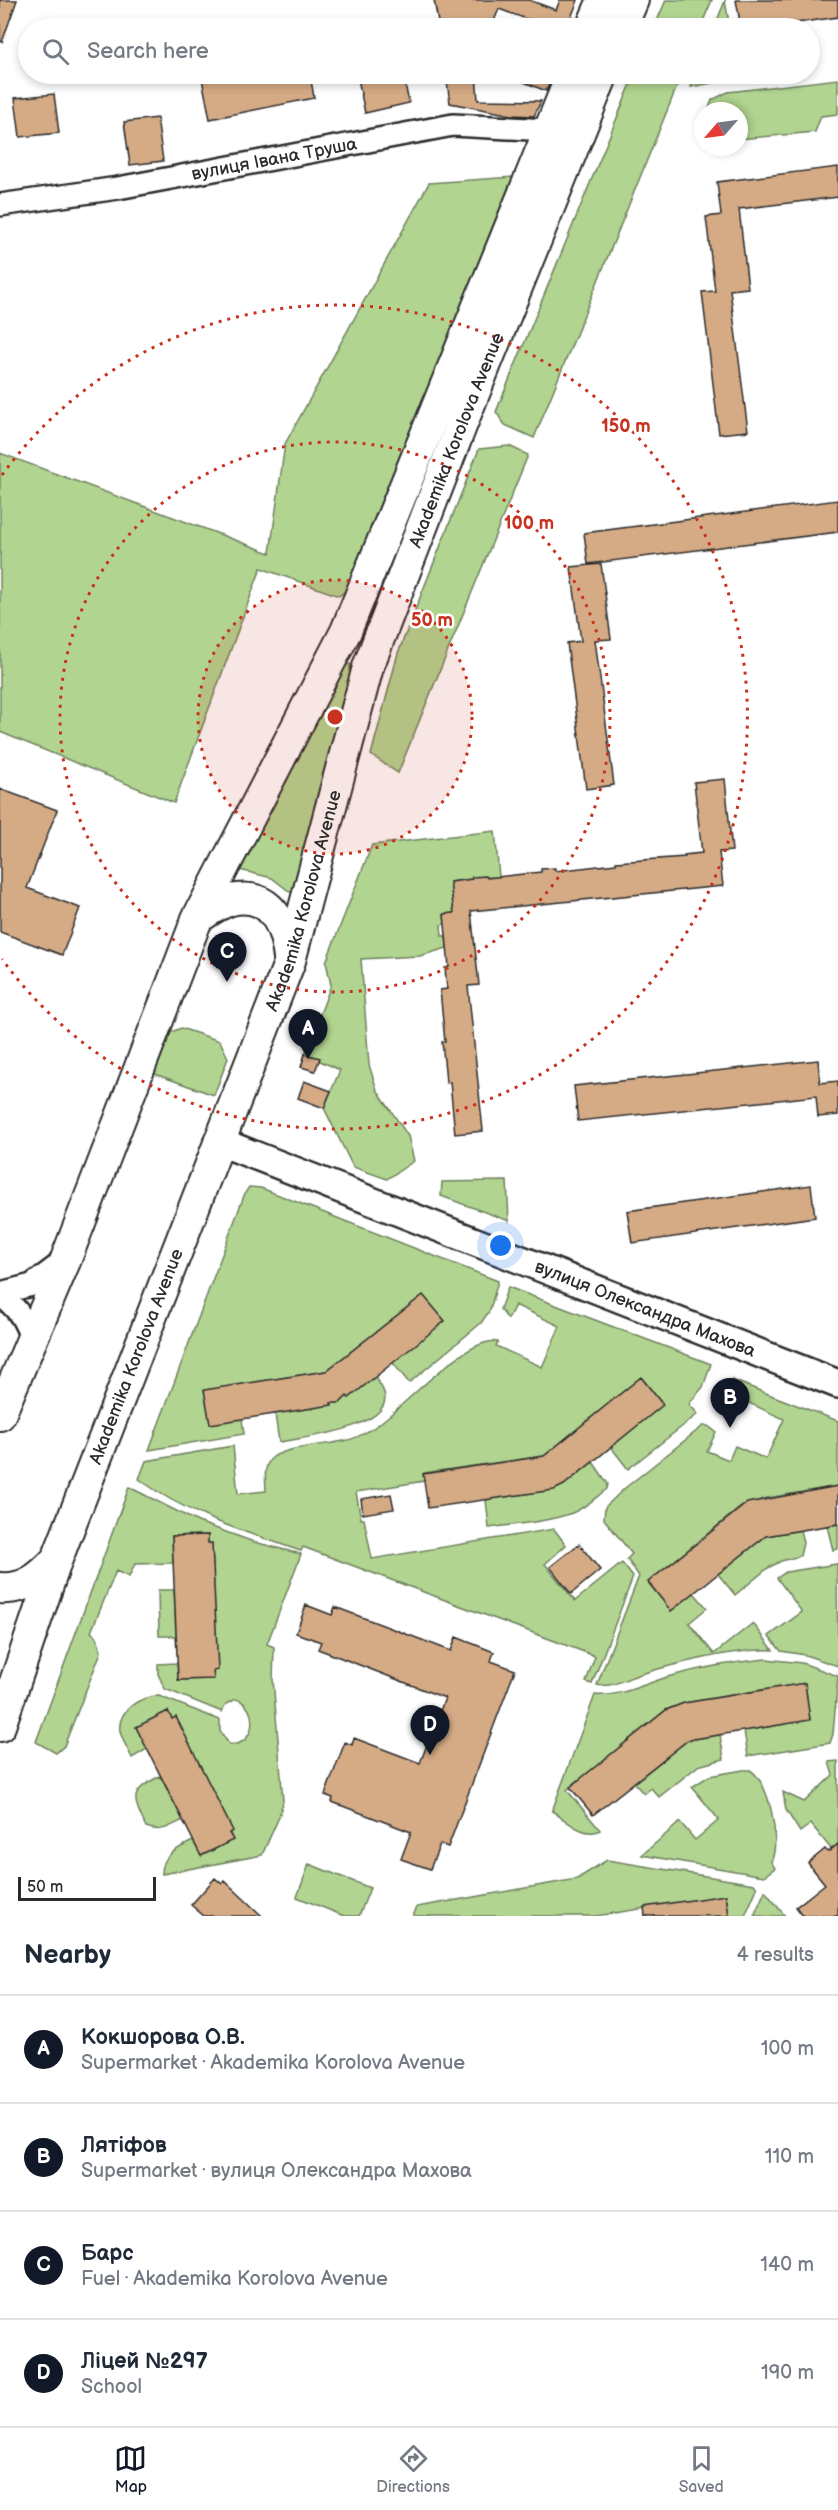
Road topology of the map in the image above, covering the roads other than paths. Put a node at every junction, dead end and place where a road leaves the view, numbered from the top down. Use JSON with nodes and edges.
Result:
{"nodes":[{"id":1,"x":603,"y":0,"type":"edge"},
{"id":2,"x":633,"y":0,"type":"edge"},
{"id":3,"x":595,"y":18,"type":"edge"},
{"id":4,"x":625,"y":18,"type":"edge"},
{"id":5,"x":568,"y":84,"type":"edge"},
{"id":6,"x":599,"y":84,"type":"edge"},
{"id":7,"x":548,"y":130,"type":"junction"},
{"id":8,"x":0,"y":205,"type":"edge"},
{"id":9,"x":197,"y":919,"type":"junction"},
{"id":10,"x":290,"y":961,"type":"junction"},
{"id":11,"x":218,"y":1141,"type":"junction"},
{"id":12,"x":66,"y":1259,"type":"junction"},
{"id":13,"x":0,"y":1294,"type":"edge"},
{"id":14,"x":32,"y":1342,"type":"junction"},
{"id":15,"x":838,"y":1384,"type":"edge"},
{"id":16,"x":0,"y":1415,"type":"edge"},
{"id":17,"x":57,"y":1560,"type":"junction"},
{"id":18,"x":0,"y":1588,"type":"edge"},
{"id":19,"x":0,"y":1726,"type":"edge"}],
"edges":[{"from":1,"to":3,"type":"main road"},
{"from":2,"to":4,"type":"main road"},
{"from":5,"to":7,"type":"main road","name":"Akademika Korolova Avenue"},
{"from":6,"to":10,"type":"main road","name":"Akademika Korolova Avenue"},
{"from":7,"to":8,"type":"street","name":"вулиця Івана Труша"},
{"from":7,"to":9,"type":"main road","name":"Akademika Korolova Avenue"},
{"from":9,"to":10,"type":"main road"},
{"from":9,"to":12,"type":"main road","name":"Akademika Korolova Avenue"},
{"from":10,"to":11,"type":"main road","name":"Akademika Korolova Avenue"},
{"from":11,"to":15,"type":"street","name":"вулиця Олександра Махова"},
{"from":11,"to":17,"type":"main road","name":"Akademika Korolova Avenue"},
{"from":12,"to":13,"type":"street"},
{"from":12,"to":14,"type":"main road","name":"Akademika Korolova Avenue"},
{"from":13,"to":14,"type":"street"},
{"from":14,"to":16,"type":"main road","name":"Akademika Korolova Avenue"},
{"from":17,"to":18,"type":"main road"},
{"from":17,"to":19,"type":"main road","name":"Akademika Korolova Avenue"}]}
